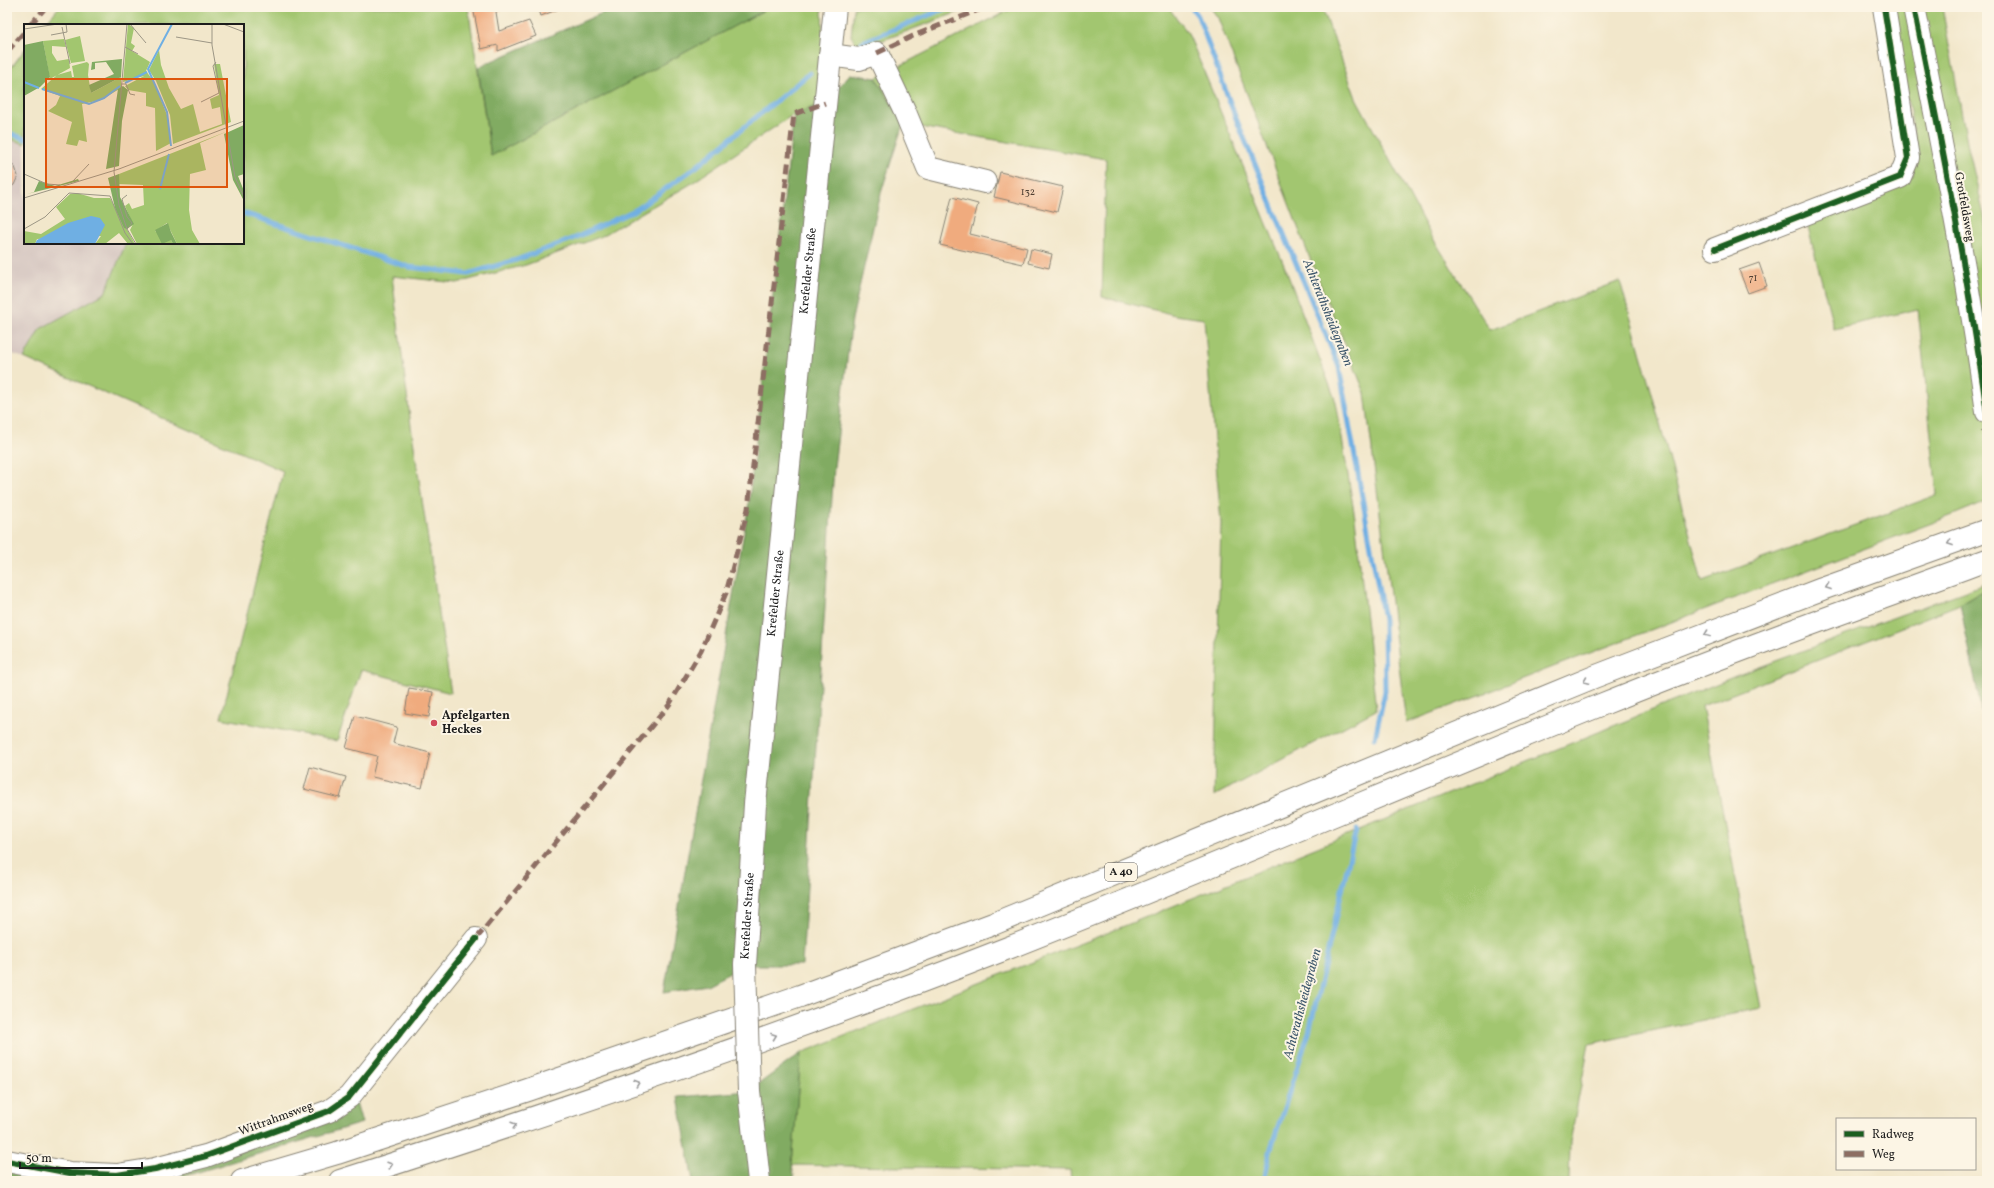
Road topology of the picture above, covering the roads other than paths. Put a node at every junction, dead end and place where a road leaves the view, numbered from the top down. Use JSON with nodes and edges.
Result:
{"nodes":[{"id":1,"x":835,"y":7,"type":"edge"},
{"id":2,"x":1884,"y":7,"type":"edge"},
{"id":3,"x":1914,"y":7,"type":"edge"},
{"id":4,"x":830,"y":55,"type":"junction"},
{"id":5,"x":985,"y":182,"type":"dead end"},
{"id":6,"x":1715,"y":249,"type":"dead end"},
{"id":7,"x":1987,"y":412,"type":"edge"},
{"id":8,"x":1987,"y":530,"type":"edge"},
{"id":9,"x":1987,"y":560,"type":"edge"},
{"id":10,"x":476,"y":939,"type":"dead end"},
{"id":11,"x":7,"y":1161,"type":"edge"},
{"id":12,"x":242,"y":1181,"type":"edge"},
{"id":13,"x":340,"y":1181,"type":"edge"},
{"id":14,"x":759,"y":1181,"type":"edge"}],
"edges":[{"from":1,"to":4,"type":"main road","name":"Krefelder Straße"},
{"from":2,"to":6,"type":"main road"},
{"from":3,"to":7,"type":"main road","name":"Grotfeldsweg"},
{"from":4,"to":5,"type":"main road"},
{"from":4,"to":14,"type":"main road","name":"Krefelder Straße","bridge":true},
{"from":8,"to":12,"type":"main road","number":"A 40","one_way":true},
{"from":13,"to":9,"type":"main road","number":"A 40","one_way":true},
{"from":10,"to":11,"type":"main road","name":"Wittrahmsweg"}]}
